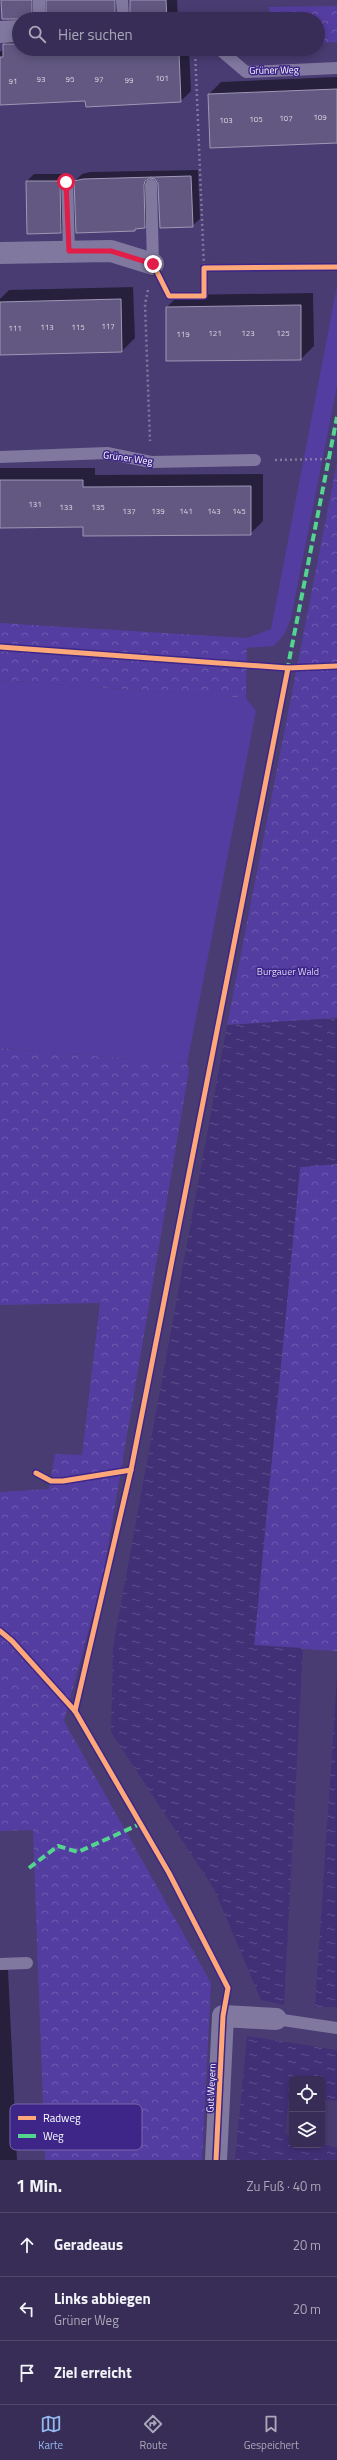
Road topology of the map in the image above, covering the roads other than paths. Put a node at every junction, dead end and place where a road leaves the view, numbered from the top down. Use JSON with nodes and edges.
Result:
{"nodes":[{"id":1,"x":39,"y":0,"type":"edge"},
{"id":2,"x":122,"y":0,"type":"edge"},
{"id":3,"x":39,"y":12,"type":"edge"},
{"id":4,"x":123,"y":12,"type":"edge"},
{"id":5,"x":12,"y":31,"type":"edge"},
{"id":6,"x":0,"y":32,"type":"edge"},
{"id":7,"x":227,"y":56,"type":"edge"},
{"id":8,"x":337,"y":68,"type":"edge"},
{"id":9,"x":66,"y":182,"type":"dead end"},
{"id":10,"x":151,"y":185,"type":"dead end"},
{"id":11,"x":69,"y":251,"type":"junction"},
{"id":12,"x":0,"y":253,"type":"edge"},
{"id":13,"x":153,"y":264,"type":"joint"},
{"id":14,"x":0,"y":457,"type":"edge"},
{"id":15,"x":255,"y":460,"type":"dead end"},
{"id":16,"x":27,"y":1963,"type":"dead end"},
{"id":17,"x":0,"y":1964,"type":"edge"},
{"id":18,"x":276,"y":2019,"type":"joint"},
{"id":19,"x":337,"y":2028,"type":"edge"},
{"id":20,"x":216,"y":2160,"type":"edge"}],
"edges":[{"from":1,"to":3,"type":"lane"},
{"from":2,"to":4,"type":"lane"},
{"from":5,"to":6,"type":"street"},
{"from":7,"to":8,"type":"lane","name":"Grüner Weg"},
{"from":9,"to":11,"type":"lane"},
{"from":10,"to":13,"type":"lane"},
{"from":11,"to":12,"type":"street"},
{"from":11,"to":13,"type":"street"},
{"from":14,"to":15,"type":"lane","name":"Grüner Weg"},
{"from":16,"to":17,"type":"lane"},
{"from":18,"to":19,"type":"lane"},
{"from":18,"to":20,"type":"street","name":"Gut Weyern"}]}
